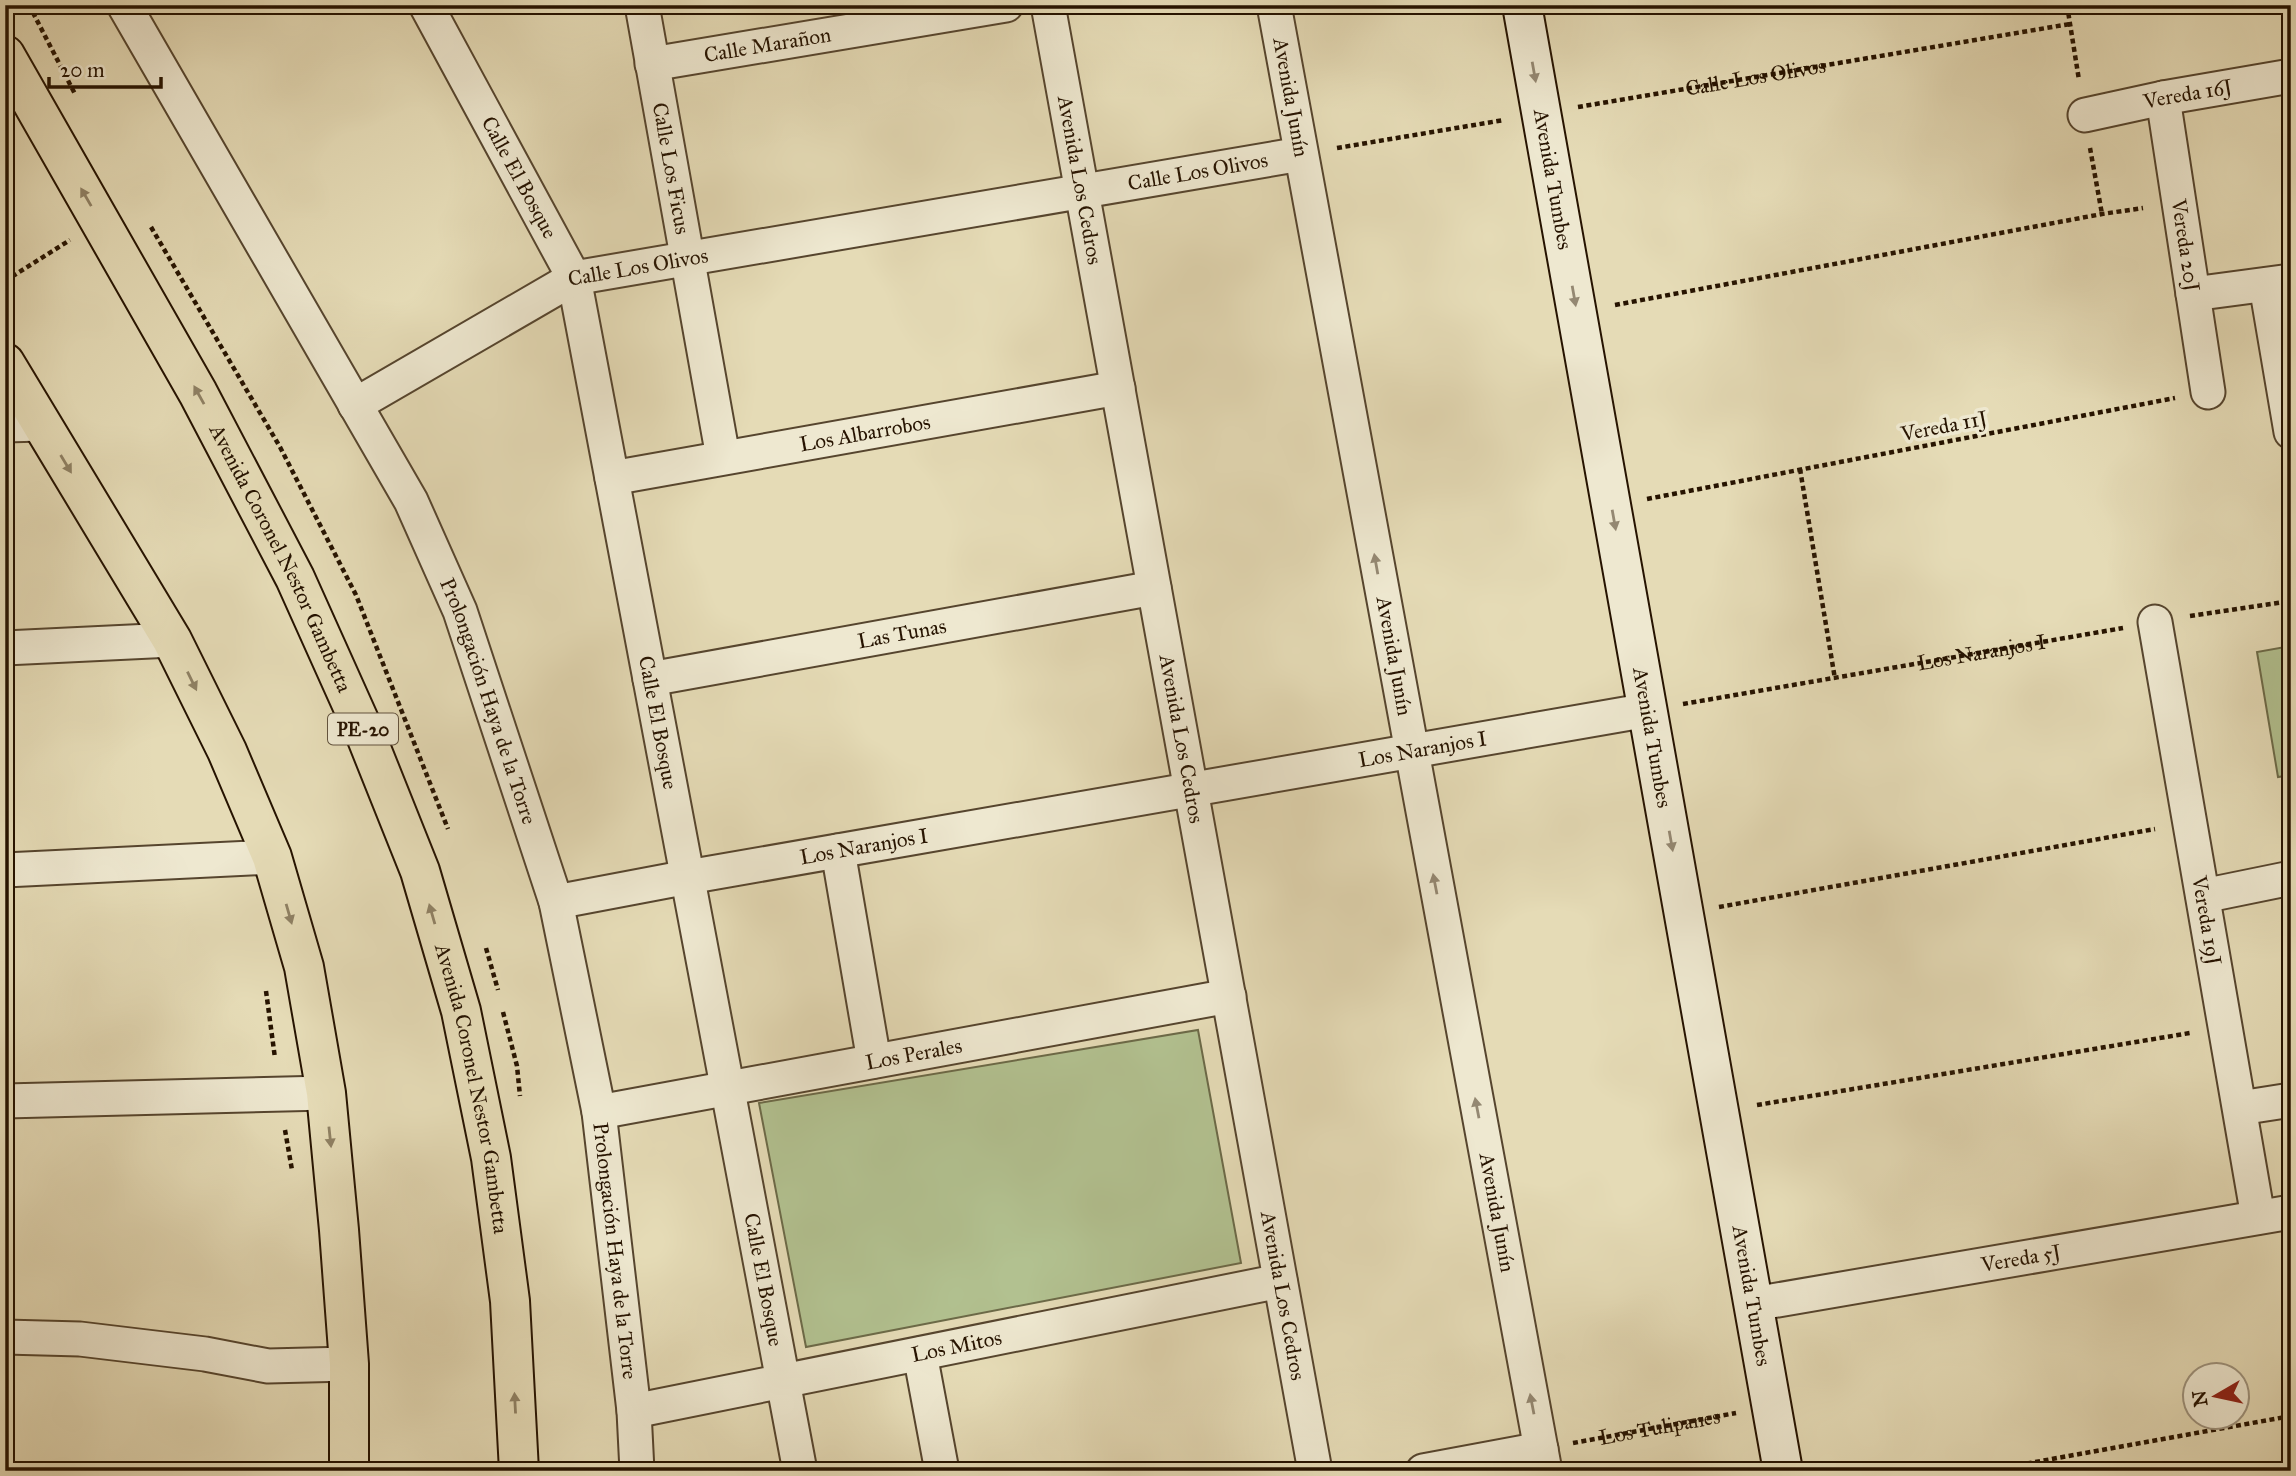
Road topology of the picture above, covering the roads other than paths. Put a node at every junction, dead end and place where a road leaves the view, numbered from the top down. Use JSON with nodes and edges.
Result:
{"nodes":[{"id":1,"x":124,"y":5,"type":"edge"},
{"id":2,"x":426,"y":5,"type":"edge"},
{"id":3,"x":642,"y":5,"type":"edge"},
{"id":4,"x":1006,"y":5,"type":"edge"},
{"id":5,"x":1048,"y":5,"type":"edge"},
{"id":6,"x":1274,"y":5,"type":"edge"},
{"id":7,"x":1522,"y":5,"type":"edge"},
{"id":8,"x":5,"y":55,"type":"edge"},
{"id":9,"x":652,"y":64,"type":"junction"},
{"id":10,"x":2291,"y":76,"type":"edge"},
{"id":11,"x":2163,"y":98,"type":"junction"},
{"id":12,"x":2085,"y":115,"type":"dead end"},
{"id":13,"x":1301,"y":154,"type":"junction"},
{"id":14,"x":1082,"y":191,"type":"junction"},
{"id":15,"x":687,"y":259,"type":"junction"},
{"id":16,"x":574,"y":278,"type":"junction"},
{"id":17,"x":2279,"y":283,"type":"edge"},
{"id":18,"x":2193,"y":294,"type":"junction"},
{"id":19,"x":5,"y":363,"type":"edge"},
{"id":20,"x":1118,"y":388,"type":"junction"},
{"id":21,"x":2208,"y":391,"type":"road end"},
{"id":22,"x":355,"y":405,"type":"junction"},
{"id":23,"x":24,"y":424,"type":"edge"},
{"id":24,"x":2291,"y":432,"type":"edge"},
{"id":25,"x":723,"y":457,"type":"junction"},
{"id":26,"x":612,"y":478,"type":"junction"},
{"id":27,"x":1154,"y":588,"type":"junction"},
{"id":28,"x":2155,"y":622,"type":"road end"},
{"id":29,"x":172,"y":640,"type":"junction"},
{"id":30,"x":5,"y":648,"type":"edge"},
{"id":31,"x":650,"y":679,"type":"junction"},
{"id":32,"x":1648,"y":710,"type":"junction"},
{"id":33,"x":1411,"y":752,"type":"junction"},
{"id":34,"x":1191,"y":791,"type":"junction"},
{"id":35,"x":838,"y":851,"type":"junction"},
{"id":36,"x":272,"y":857,"type":"junction"},
{"id":37,"x":5,"y":870,"type":"edge"},
{"id":38,"x":688,"y":877,"type":"junction"},
{"id":39,"x":2291,"y":878,"type":"edge"},
{"id":40,"x":2203,"y":896,"type":"junction"},
{"id":41,"x":556,"y":902,"type":"junction"},
{"id":42,"x":1229,"y":996,"type":"junction"},
{"id":43,"x":874,"y":1061,"type":"junction"},
{"id":44,"x":728,"y":1087,"type":"junction"},
{"id":45,"x":326,"y":1093,"type":"junction"},
{"id":46,"x":2291,"y":1100,"type":"edge"},
{"id":47,"x":5,"y":1101,"type":"edge"},
{"id":48,"x":2240,"y":1108,"type":"junction"},
{"id":49,"x":599,"y":1112,"type":"junction"},
{"id":50,"x":2291,"y":1212,"type":"edge"},
{"id":51,"x":2258,"y":1217,"type":"junction"},
{"id":52,"x":1280,"y":1282,"type":"junction"},
{"id":53,"x":1754,"y":1304,"type":"junction"},
{"id":54,"x":5,"y":1336,"type":"edge"},
{"id":55,"x":920,"y":1354,"type":"junction"},
{"id":56,"x":349,"y":1364,"type":"junction"},
{"id":57,"x":783,"y":1381,"type":"junction"},
{"id":58,"x":634,"y":1411,"type":"junction"},
{"id":59,"x":1543,"y":1460,"type":"edge"},
{"id":60,"x":349,"y":1471,"type":"edge"},
{"id":61,"x":519,"y":1471,"type":"edge"},
{"id":62,"x":637,"y":1471,"type":"edge"},
{"id":63,"x":800,"y":1471,"type":"edge"},
{"id":64,"x":942,"y":1471,"type":"edge"},
{"id":65,"x":1315,"y":1471,"type":"edge"},
{"id":66,"x":1423,"y":1471,"type":"edge"},
{"id":67,"x":1783,"y":1471,"type":"edge"}],
"edges":[{"from":1,"to":22,"type":"street","name":"Prolongación Haya de la Torre"},
{"from":2,"to":16,"type":"street","name":"Calle El Bosque"},
{"from":3,"to":9,"type":"street","name":"Calle Los Ficus"},
{"from":4,"to":9,"type":"street","name":"Calle Marañon"},
{"from":5,"to":14,"type":"street","name":"Avenida Los Cedros"},
{"from":6,"to":13,"type":"street","name":"Avenida Junín"},
{"from":7,"to":32,"type":"street","name":"Avenida Tumbes","one_way":true},
{"from":61,"to":8,"type":"highway","name":"Avenida Coronel Nestor Gambetta","number":"PE-20","one_way":true},
{"from":9,"to":15,"type":"street","name":"Calle Los Ficus"},
{"from":10,"to":11,"type":"street","name":"Vereda 16J"},
{"from":11,"to":12,"type":"street","name":"Vereda 16J"},
{"from":11,"to":18,"type":"street","name":"Vereda 20J"},
{"from":13,"to":14,"type":"street","name":"Calle Los Olivos"},
{"from":33,"to":13,"type":"street","name":"Avenida Junín","one_way":true},
{"from":14,"to":15,"type":"street","name":"Calle Los Olivos"},
{"from":14,"to":20,"type":"street","name":"Avenida Los Cedros"},
{"from":15,"to":16,"type":"street","name":"Calle Los Olivos"},
{"from":15,"to":25,"type":"street","name":"Calle Los Ficus"},
{"from":16,"to":22,"type":"street","name":"Calle Los Olivos"},
{"from":16,"to":26,"type":"street","name":"Calle El Bosque"},
{"from":17,"to":18,"type":"street"},
{"from":17,"to":24,"type":"street"},
{"from":18,"to":21,"type":"street","name":"Vereda 20J"},
{"from":19,"to":23,"type":"highway"},
{"from":20,"to":25,"type":"street","name":"Los Albarrobos"},
{"from":20,"to":27,"type":"street","name":"Avenida Los Cedros"},
{"from":22,"to":41,"type":"street","name":"Prolongación Haya de la Torre"},
{"from":23,"to":29,"type":"highway","one_way":true},
{"from":25,"to":26,"type":"street","name":"Los Albarrobos"},
{"from":26,"to":31,"type":"street","name":"Calle El Bosque"},
{"from":27,"to":31,"type":"street","name":"Las Tunas"},
{"from":27,"to":34,"type":"street","name":"Avenida Los Cedros"},
{"from":28,"to":40,"type":"street","name":"Vereda 19J"},
{"from":29,"to":30,"type":"street"},
{"from":29,"to":36,"type":"highway","one_way":true},
{"from":31,"to":38,"type":"street","name":"Calle El Bosque"},
{"from":32,"to":33,"type":"street","name":"Los Naranjos I"},
{"from":32,"to":53,"type":"street","name":"Avenida Tumbes","one_way":true},
{"from":33,"to":34,"type":"street","name":"Los Naranjos I"},
{"from":59,"to":33,"type":"street","name":"Avenida Junín","one_way":true},
{"from":34,"to":35,"type":"street","name":"Los Naranjos I"},
{"from":34,"to":42,"type":"street","name":"Avenida Los Cedros"},
{"from":35,"to":38,"type":"street","name":"Los Naranjos I"},
{"from":35,"to":43,"type":"street"},
{"from":36,"to":37,"type":"street"},
{"from":36,"to":45,"type":"highway","one_way":true},
{"from":38,"to":41,"type":"street","name":"Los Naranjos I"},
{"from":38,"to":44,"type":"street","name":"Calle El Bosque"},
{"from":39,"to":40,"type":"street"},
{"from":40,"to":48,"type":"street","name":"Vereda 19J"},
{"from":41,"to":49,"type":"street","name":"Prolongación Haya de la Torre"},
{"from":42,"to":43,"type":"street","name":"Los Perales"},
{"from":42,"to":52,"type":"street","name":"Avenida Los Cedros"},
{"from":43,"to":44,"type":"street","name":"Los Perales"},
{"from":44,"to":49,"type":"street","name":"Los Perales"},
{"from":44,"to":57,"type":"street","name":"Calle El Bosque"},
{"from":45,"to":47,"type":"street"},
{"from":45,"to":56,"type":"highway","one_way":true},
{"from":46,"to":48,"type":"street"},
{"from":48,"to":51,"type":"street","name":"Vereda 19J"},
{"from":49,"to":58,"type":"street","name":"Prolongación Haya de la Torre"},
{"from":50,"to":51,"type":"street","name":"Vereda 5J"},
{"from":51,"to":53,"type":"street","name":"Vereda 5J"},
{"from":52,"to":55,"type":"street","name":"Los Mitos"},
{"from":52,"to":65,"type":"street","name":"Avenida Los Cedros"},
{"from":53,"to":67,"type":"street","name":"Avenida Tumbes"},
{"from":54,"to":56,"type":"street"},
{"from":55,"to":57,"type":"street","name":"Los Mitos"},
{"from":55,"to":64,"type":"street"},
{"from":56,"to":60,"type":"highway"},
{"from":57,"to":58,"type":"street","name":"Los Mitos"},
{"from":57,"to":63,"type":"street","name":"Calle El Bosque"},
{"from":58,"to":62,"type":"street","name":"Prolongación Haya de la Torre"},
{"from":59,"to":66,"type":"street"}]}
